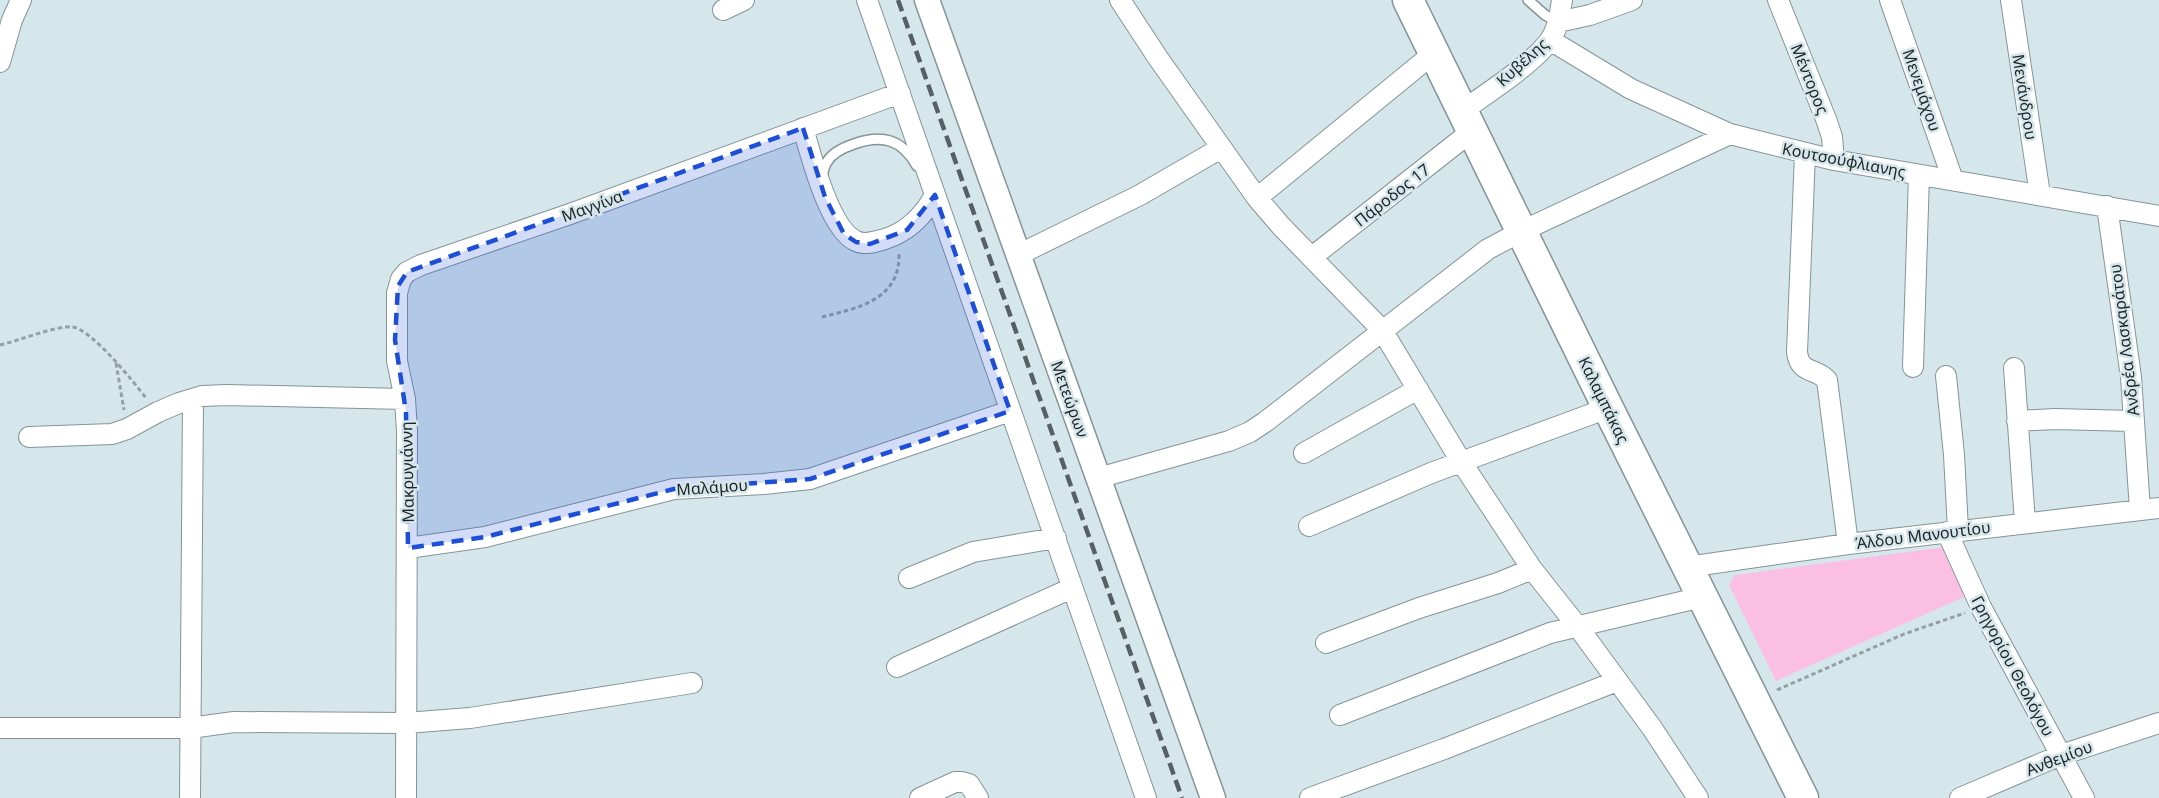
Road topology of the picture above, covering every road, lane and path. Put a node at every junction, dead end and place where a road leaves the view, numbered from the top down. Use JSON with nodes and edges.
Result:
{"nodes":[{"id":1,"x":21,"y":0,"type":"edge"},
{"id":2,"x":744,"y":0,"type":"edge"},
{"id":3,"x":867,"y":0,"type":"edge"},
{"id":4,"x":927,"y":0,"type":"edge"},
{"id":5,"x":1120,"y":0,"type":"edge"},
{"id":6,"x":1408,"y":0,"type":"edge"},
{"id":7,"x":1528,"y":0,"type":"edge"},
{"id":8,"x":1562,"y":0,"type":"edge"},
{"id":9,"x":1632,"y":0,"type":"edge"},
{"id":10,"x":1778,"y":0,"type":"edge"},
{"id":11,"x":1890,"y":0,"type":"edge"},
{"id":12,"x":2011,"y":0,"type":"edge"},
{"id":13,"x":723,"y":10,"type":"dead end"},
{"id":14,"x":1558,"y":22,"type":"junction"},
{"id":15,"x":1550,"y":40,"type":"junction"},
{"id":16,"x":1434,"y":53,"type":"junction"},
{"id":17,"x":0,"y":62,"type":"edge"},
{"id":18,"x":900,"y":93,"type":"junction"},
{"id":19,"x":1467,"y":121,"type":"junction"},
{"id":20,"x":803,"y":128,"type":"junction"},
{"id":21,"x":1730,"y":134,"type":"junction"},
{"id":22,"x":1221,"y":148,"type":"junction"},
{"id":23,"x":1805,"y":154,"type":"junction"},
{"id":24,"x":1834,"y":160,"type":"junction"},
{"id":25,"x":923,"y":170,"type":"junction"},
{"id":26,"x":1919,"y":175,"type":"junction"},
{"id":27,"x":1953,"y":180,"type":"junction"},
{"id":28,"x":820,"y":183,"type":"junction"},
{"id":29,"x":2040,"y":195,"type":"junction"},
{"id":30,"x":1257,"y":198,"type":"junction"},
{"id":31,"x":932,"y":200,"type":"junction"},
{"id":32,"x":2107,"y":206,"type":"junction"},
{"id":33,"x":2159,"y":216,"type":"edge"},
{"id":34,"x":1522,"y":231,"type":"junction"},
{"id":35,"x":897,"y":234,"type":"junction"},
{"id":36,"x":1018,"y":255,"type":"junction"},
{"id":37,"x":1311,"y":257,"type":"junction"},
{"id":38,"x":822,"y":317,"type":"dead end"},
{"id":39,"x":1382,"y":330,"type":"junction"},
{"id":40,"x":0,"y":345,"type":"edge"},
{"id":41,"x":116,"y":363,"type":"junction"},
{"id":42,"x":1913,"y":367,"type":"dead end"},
{"id":43,"x":2014,"y":368,"type":"dead end"},
{"id":44,"x":1946,"y":376,"type":"dead end"},
{"id":45,"x":1418,"y":389,"type":"junction"},
{"id":46,"x":192,"y":399,"type":"junction"},
{"id":47,"x":405,"y":399,"type":"junction"},
{"id":48,"x":1608,"y":408,"type":"junction"},
{"id":49,"x":1010,"y":411,"type":"junction"},
{"id":50,"x":158,"y":412,"type":"junction"},
{"id":51,"x":2017,"y":422,"type":"junction"},
{"id":52,"x":2133,"y":422,"type":"junction"},
{"id":53,"x":127,"y":429,"type":"junction"},
{"id":54,"x":29,"y":437,"type":"dead end"},
{"id":55,"x":1304,"y":453,"type":"dead end"},
{"id":56,"x":1462,"y":463,"type":"junction"},
{"id":57,"x":1098,"y":478,"type":"junction"},
{"id":58,"x":2149,"y":509,"type":"edge"},
{"id":59,"x":2025,"y":524,"type":"junction"},
{"id":60,"x":1309,"y":526,"type":"dead end"},
{"id":61,"x":1953,"y":531,"type":"junction"},
{"id":62,"x":1056,"y":538,"type":"junction"},
{"id":63,"x":1848,"y":544,"type":"junction"},
{"id":64,"x":408,"y":548,"type":"junction"},
{"id":65,"x":1687,"y":567,"type":"junction"},
{"id":66,"x":1532,"y":569,"type":"junction"},
{"id":67,"x":909,"y":578,"type":"dead end"},
{"id":68,"x":1072,"y":588,"type":"junction"},
{"id":69,"x":1702,"y":597,"type":"junction"},
{"id":70,"x":1981,"y":608,"type":"junction"},
{"id":71,"x":1578,"y":627,"type":"junction"},
{"id":72,"x":1326,"y":643,"type":"dead end"},
{"id":73,"x":897,"y":667,"type":"dead end"},
{"id":74,"x":1617,"y":681,"type":"junction"},
{"id":75,"x":692,"y":683,"type":"dead end"},
{"id":76,"x":1774,"y":692,"type":"dead end"},
{"id":77,"x":1340,"y":715,"type":"dead end"},
{"id":78,"x":406,"y":723,"type":"junction"},
{"id":79,"x":2159,"y":723,"type":"edge"},
{"id":80,"x":0,"y":728,"type":"edge"},
{"id":81,"x":190,"y":728,"type":"junction"},
{"id":82,"x":2061,"y":755,"type":"junction"},
{"id":83,"x":1691,"y":796,"type":"edge"},
{"id":84,"x":190,"y":798,"type":"edge"},
{"id":85,"x":406,"y":798,"type":"edge"},
{"id":86,"x":920,"y":798,"type":"edge"},
{"id":87,"x":978,"y":798,"type":"edge"},
{"id":88,"x":1146,"y":798,"type":"edge"},
{"id":89,"x":1213,"y":798,"type":"edge"},
{"id":90,"x":1310,"y":798,"type":"edge"},
{"id":91,"x":1803,"y":798,"type":"edge"},
{"id":92,"x":1960,"y":798,"type":"edge"},
{"id":93,"x":2084,"y":798,"type":"edge"}],
"edges":[{"from":1,"to":17,"type":"street"},
{"from":2,"to":13,"type":"street"},
{"from":3,"to":18,"type":"street"},
{"from":4,"to":36,"type":"street","name":"Μετεώρων"},
{"from":5,"to":22,"type":"street"},
{"from":6,"to":16,"type":"main road","name":"Καλαμπάκας"},
{"from":7,"to":14,"type":"lane"},
{"from":8,"to":14,"type":"street","name":"Κυβέλης"},
{"from":9,"to":14,"type":"street"},
{"from":10,"to":24,"type":"street","name":"Μέντορος"},
{"from":11,"to":27,"type":"street","name":"Μενεμάχου"},
{"from":12,"to":29,"type":"street","name":"Μενάνδρου"},
{"from":14,"to":15,"type":"street","name":"Κυβέλης"},
{"from":15,"to":19,"type":"street","name":"Κυβέλης"},
{"from":15,"to":21,"type":"street","name":"Κουτσούφλιανης"},
{"from":16,"to":19,"type":"main road","name":"Καλαμπάκας"},
{"from":16,"to":30,"type":"street"},
{"from":18,"to":20,"type":"street","name":"Μαγγίνα"},
{"from":18,"to":25,"type":"street"},
{"from":19,"to":34,"type":"main road","name":"Καλαμπάκας"},
{"from":19,"to":37,"type":"street","name":"Πάροδος 17"},
{"from":20,"to":28,"type":"street"},
{"from":20,"to":47,"type":"street","name":"Μαγγίνα"},
{"from":21,"to":23,"type":"street","name":"Κουτσούφλιανης"},
{"from":21,"to":34,"type":"street"},
{"from":22,"to":30,"type":"street"},
{"from":22,"to":36,"type":"street"},
{"from":23,"to":24,"type":"street","name":"Κουτσούφλιανης"},
{"from":23,"to":63,"type":"street"},
{"from":24,"to":26,"type":"street","name":"Κουτσούφλιανης"},
{"from":25,"to":28,"type":"lane"},
{"from":25,"to":31,"type":"street"},
{"from":26,"to":27,"type":"street","name":"Κουτσούφλιανης"},
{"from":26,"to":42,"type":"street"},
{"from":27,"to":29,"type":"street","name":"Κουτσούφλιανης"},
{"from":28,"to":35,"type":"street"},
{"from":29,"to":32,"type":"street","name":"Κουτσούφλιανης"},
{"from":30,"to":37,"type":"street"},
{"from":31,"to":35,"type":"street"},
{"from":31,"to":49,"type":"street"},
{"from":32,"to":33,"type":"street","name":"Κουτσούφλιανης"},
{"from":32,"to":52,"type":"street","name":"Ανδρέα Λασκαράτου"},
{"from":34,"to":39,"type":"street"},
{"from":34,"to":48,"type":"main road","name":"Καλαμπάκας"},
{"from":35,"to":38,"type":"path"},
{"from":36,"to":57,"type":"street","name":"Μετεώρων"},
{"from":37,"to":39,"type":"street"},
{"from":39,"to":45,"type":"street"},
{"from":39,"to":57,"type":"street"},
{"from":40,"to":41,"type":"path"},
{"from":41,"to":50,"type":"path"},
{"from":41,"to":53,"type":"path"},
{"from":43,"to":51,"type":"street"},
{"from":44,"to":61,"type":"street"},
{"from":45,"to":55,"type":"street"},
{"from":45,"to":56,"type":"street"},
{"from":46,"to":47,"type":"street","name":"Μακρυγιάννη"},
{"from":46,"to":50,"type":"street","name":"Μακρυγιάννη"},
{"from":46,"to":81,"type":"street"},
{"from":47,"to":64,"type":"street","name":"Μακρυγιάννη"},
{"from":48,"to":56,"type":"street"},
{"from":48,"to":65,"type":"main road","name":"Καλαμπάκας"},
{"from":49,"to":62,"type":"street"},
{"from":49,"to":64,"type":"street","name":"Μαλάμου"},
{"from":50,"to":53,"type":"street","name":"Μακρυγιάννη"},
{"from":51,"to":52,"type":"street"},
{"from":51,"to":59,"type":"street"},
{"from":52,"to":58,"type":"street","name":"Ανδρέα Λασκαράτου"},
{"from":53,"to":54,"type":"street","name":"Μακρυγιάννη"},
{"from":56,"to":60,"type":"street"},
{"from":56,"to":66,"type":"street"},
{"from":57,"to":89,"type":"street","name":"Μετεώρων"},
{"from":58,"to":59,"type":"street","name":"Άλδου Μανουτίου"},
{"from":59,"to":61,"type":"street","name":"Άλδου Μανουτίου"},
{"from":61,"to":63,"type":"street","name":"Άλδου Μανουτίου"},
{"from":61,"to":70,"type":"street","name":"Γρηγορίου Θεολόγου"},
{"from":62,"to":67,"type":"street"},
{"from":62,"to":68,"type":"street"},
{"from":63,"to":65,"type":"street","name":"Άλδου Μανουτίου"},
{"from":64,"to":78,"type":"street","name":"Μακρυγιάννη"},
{"from":65,"to":69,"type":"main road","name":"Καλαμπάκας"},
{"from":66,"to":71,"type":"street"},
{"from":66,"to":72,"type":"street"},
{"from":68,"to":73,"type":"street"},
{"from":68,"to":88,"type":"street"},
{"from":69,"to":71,"type":"street"},
{"from":69,"to":91,"type":"main road","name":"Καλαμπάκας"},
{"from":70,"to":76,"type":"path"},
{"from":70,"to":82,"type":"street","name":"Γρηγορίου Θεολόγου"},
{"from":71,"to":74,"type":"street"},
{"from":71,"to":77,"type":"street"},
{"from":74,"to":83,"type":"street"},
{"from":74,"to":90,"type":"street"},
{"from":75,"to":78,"type":"street"},
{"from":78,"to":81,"type":"street"},
{"from":78,"to":85,"type":"street","name":"Μακρυγιάννη"},
{"from":79,"to":82,"type":"street","name":"Ανθεμίου"},
{"from":80,"to":81,"type":"street"},
{"from":81,"to":84,"type":"street"},
{"from":82,"to":92,"type":"street","name":"Ανθεμίου"},
{"from":82,"to":93,"type":"street","name":"Γρηγορίου Θεολόγου"},
{"from":86,"to":87,"type":"street"}]}
